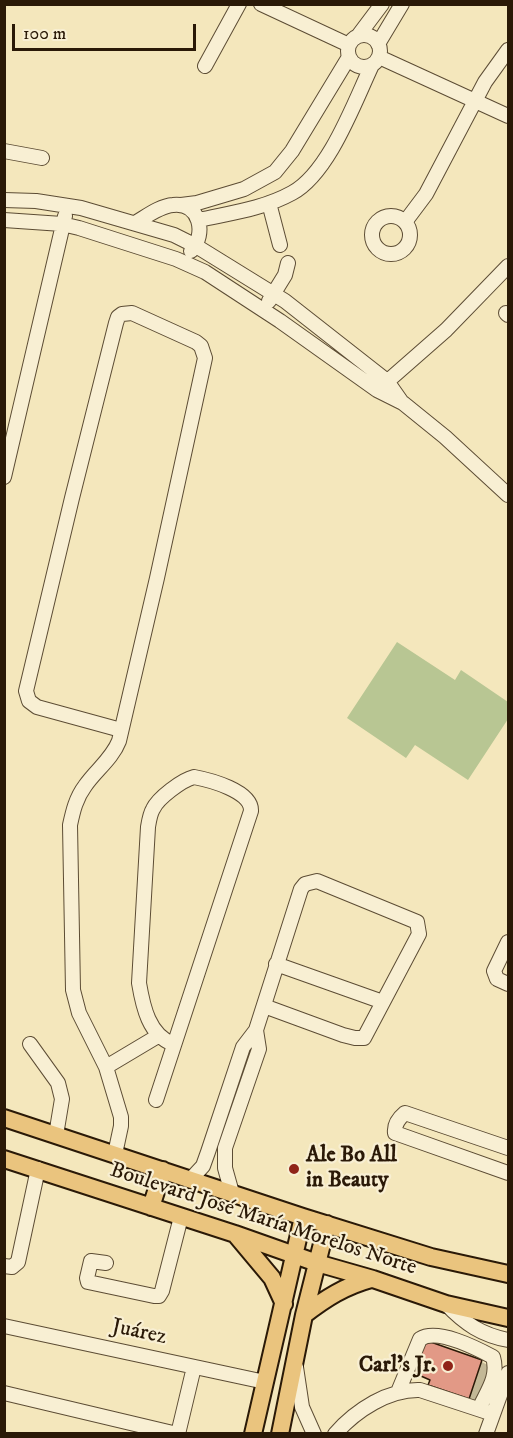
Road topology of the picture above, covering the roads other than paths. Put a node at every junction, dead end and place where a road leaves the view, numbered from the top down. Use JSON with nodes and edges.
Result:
{"nodes":[{"id":1,"x":239,"y":4,"type":"edge"},
{"id":2,"x":261,"y":4,"type":"edge"},
{"id":3,"x":382,"y":4,"type":"edge"},
{"id":4,"x":402,"y":4,"type":"edge"},
{"id":5,"x":352,"y":46,"type":"junction"},
{"id":6,"x":508,"y":50,"type":"edge"},
{"id":7,"x":376,"y":56,"type":"junction"},
{"id":8,"x":205,"y":66,"type":"dead end"},
{"id":9,"x":475,"y":102,"type":"junction"},
{"id":10,"x":508,"y":116,"type":"edge"},
{"id":11,"x":4,"y":151,"type":"edge"},
{"id":12,"x":42,"y":158,"type":"dead end"},
{"id":13,"x":276,"y":172,"type":"junction"},
{"id":14,"x":244,"y":189,"type":"junction"},
{"id":15,"x":292,"y":194,"type":"junction"},
{"id":16,"x":4,"y":200,"type":"edge"},
{"id":17,"x":269,"y":203,"type":"junction"},
{"id":18,"x":68,"y":205,"type":"junction"},
{"id":19,"x":181,"y":205,"type":"junction"},
{"id":20,"x":251,"y":208,"type":"junction"},
{"id":21,"x":4,"y":220,"type":"edge"},
{"id":22,"x":199,"y":220,"type":"junction"},
{"id":23,"x":405,"y":222,"type":"dead end"},
{"id":24,"x":135,"y":223,"type":"junction"},
{"id":25,"x":62,"y":224,"type":"junction"},
{"id":26,"x":280,"y":245,"type":"dead end"},
{"id":27,"x":196,"y":246,"type":"junction"},
{"id":28,"x":176,"y":259,"type":"junction"},
{"id":29,"x":288,"y":263,"type":"dead end"},
{"id":30,"x":508,"y":267,"type":"edge"},
{"id":31,"x":273,"y":295,"type":"junction"},
{"id":32,"x":262,"y":310,"type":"junction"},
{"id":33,"x":382,"y":386,"type":"junction"},
{"id":34,"x":4,"y":477,"type":"edge"},
{"id":35,"x":506,"y":485,"type":"edge"},
{"id":36,"x":120,"y":730,"type":"junction"},
{"id":37,"x":508,"y":942,"type":"edge"},
{"id":38,"x":276,"y":964,"type":"junction"},
{"id":39,"x":508,"y":984,"type":"edge"},
{"id":40,"x":383,"y":1002,"type":"junction"},
{"id":41,"x":264,"y":1006,"type":"junction"},
{"id":42,"x":256,"y":1030,"type":"junction"},
{"id":43,"x":158,"y":1036,"type":"junction"},
{"id":44,"x":30,"y":1044,"type":"dead end"},
{"id":45,"x":173,"y":1044,"type":"junction"},
{"id":46,"x":104,"y":1063,"type":"junction"},
{"id":47,"x":156,"y":1100,"type":"dead end"},
{"id":48,"x":223,"y":1105,"type":"junction"},
{"id":49,"x":238,"y":1110,"type":"junction"},
{"id":50,"x":4,"y":1118,"type":"edge"},
{"id":51,"x":56,"y":1135,"type":"junction"},
{"id":52,"x":508,"y":1148,"type":"edge"},
{"id":53,"x":115,"y":1154,"type":"junction"},
{"id":54,"x":4,"y":1159,"type":"edge"},
{"id":55,"x":38,"y":1169,"type":"junction"},
{"id":56,"x":163,"y":1170,"type":"junction"},
{"id":57,"x":508,"y":1173,"type":"edge"},
{"id":58,"x":190,"y":1180,"type":"junction"},
{"id":59,"x":232,"y":1193,"type":"junction"},
{"id":60,"x":151,"y":1207,"type":"junction"},
{"id":61,"x":303,"y":1216,"type":"junction"},
{"id":62,"x":181,"y":1217,"type":"junction"},
{"id":63,"x":327,"y":1224,"type":"junction"},
{"id":64,"x":236,"y":1234,"type":"junction"},
{"id":65,"x":294,"y":1255,"type":"junction"},
{"id":66,"x":106,"y":1263,"type":"dead end"},
{"id":67,"x":317,"y":1263,"type":"junction"},
{"id":68,"x":4,"y":1266,"type":"edge"},
{"id":69,"x":508,"y":1274,"type":"edge"},
{"id":70,"x":373,"y":1279,"type":"junction"},
{"id":71,"x":284,"y":1304,"type":"junction"},
{"id":72,"x":446,"y":1304,"type":"junction"},
{"id":73,"x":304,"y":1316,"type":"junction"},
{"id":74,"x":508,"y":1318,"type":"edge"},
{"id":75,"x":4,"y":1326,"type":"edge"},
{"id":76,"x":508,"y":1340,"type":"edge"},
{"id":77,"x":296,"y":1365,"type":"junction"},
{"id":78,"x":194,"y":1367,"type":"junction"},
{"id":79,"x":508,"y":1373,"type":"edge"},
{"id":80,"x":265,"y":1382,"type":"junction"},
{"id":81,"x":398,"y":1392,"type":"junction"},
{"id":82,"x":4,"y":1393,"type":"edge"},
{"id":83,"x":479,"y":1409,"type":"junction"},
{"id":84,"x":494,"y":1414,"type":"junction"},
{"id":85,"x":178,"y":1434,"type":"edge"},
{"id":86,"x":253,"y":1434,"type":"edge"},
{"id":87,"x":280,"y":1434,"type":"edge"},
{"id":88,"x":314,"y":1434,"type":"edge"},
{"id":89,"x":335,"y":1434,"type":"edge"},
{"id":90,"x":486,"y":1434,"type":"edge"}],
"edges":[{"from":1,"to":8,"type":"street"},
{"from":2,"to":5,"type":"street"},
{"from":3,"to":5,"type":"street"},
{"from":4,"to":7,"type":"street"},
{"from":5,"to":7,"type":"street"},
{"from":5,"to":7,"type":"street"},
{"from":5,"to":13,"type":"street"},
{"from":6,"to":9,"type":"street"},
{"from":7,"to":9,"type":"street"},
{"from":7,"to":15,"type":"street"},
{"from":9,"to":10,"type":"street"},
{"from":9,"to":23,"type":"street"},
{"from":11,"to":12,"type":"street"},
{"from":13,"to":14,"type":"street"},
{"from":13,"to":15,"type":"street"},
{"from":14,"to":19,"type":"street"},
{"from":14,"to":20,"type":"street"},
{"from":15,"to":17,"type":"street"},
{"from":16,"to":18,"type":"street"},
{"from":17,"to":20,"type":"street"},
{"from":17,"to":26,"type":"street"},
{"from":18,"to":24,"type":"street"},
{"from":18,"to":25,"type":"street"},
{"from":19,"to":22,"type":"street"},
{"from":19,"to":24,"type":"street"},
{"from":20,"to":22,"type":"street"},
{"from":21,"to":25,"type":"street"},
{"from":22,"to":27,"type":"street"},
{"from":24,"to":27,"type":"street"},
{"from":25,"to":28,"type":"street"},
{"from":25,"to":34,"type":"street"},
{"from":27,"to":28,"type":"street"},
{"from":27,"to":31,"type":"street"},
{"from":28,"to":32,"type":"street"},
{"from":29,"to":31,"type":"street"},
{"from":30,"to":33,"type":"street"},
{"from":31,"to":32,"type":"street"},
{"from":31,"to":33,"type":"street"},
{"from":32,"to":33,"type":"street"},
{"from":33,"to":35,"type":"street"},
{"from":36,"to":36,"type":"street"},
{"from":36,"to":46,"type":"street"},
{"from":37,"to":39,"type":"street"},
{"from":38,"to":40,"type":"street"},
{"from":38,"to":40,"type":"street"},
{"from":38,"to":41,"type":"street"},
{"from":40,"to":41,"type":"street"},
{"from":41,"to":42,"type":"street"},
{"from":42,"to":48,"type":"street"},
{"from":42,"to":49,"type":"street"},
{"from":43,"to":45,"type":"street"},
{"from":43,"to":45,"type":"street"},
{"from":43,"to":46,"type":"street"},
{"from":44,"to":51,"type":"street"},
{"from":45,"to":47,"type":"street"},
{"from":46,"to":53,"type":"street"},
{"from":48,"to":49,"type":"street"},
{"from":48,"to":58,"type":"street"},
{"from":49,"to":59,"type":"street"},
{"from":50,"to":51,"type":"main road","name":"Boulevard José María Morelos Norte"},
{"from":51,"to":53,"type":"main road","name":"Boulevard José María Morelos Norte"},
{"from":52,"to":57,"type":"street"},
{"from":53,"to":56,"type":"main road","name":"Boulevard José María Morelos Norte"},
{"from":54,"to":55,"type":"main road","name":"Boulevard José María Morelos Norte"},
{"from":55,"to":60,"type":"main road","name":"Boulevard José María Morelos Norte"},
{"from":55,"to":68,"type":"street"},
{"from":56,"to":58,"type":"main road","name":"Boulevard José María Morelos Norte"},
{"from":56,"to":60,"type":"main road"},
{"from":58,"to":59,"type":"main road","name":"Boulevard José María Morelos Norte"},
{"from":59,"to":61,"type":"main road","name":"Boulevard José María Morelos Norte"},
{"from":60,"to":62,"type":"main road","name":"Boulevard José María Morelos Norte"},
{"from":61,"to":63,"type":"main road","name":"Boulevard José María Morelos Norte"},
{"from":61,"to":65,"type":"main road"},
{"from":62,"to":64,"type":"main road","name":"Boulevard José María Morelos Norte"},
{"from":62,"to":66,"type":"street"},
{"from":63,"to":67,"type":"main road"},
{"from":63,"to":69,"type":"main road","name":"Boulevard José María Morelos Norte"},
{"from":64,"to":65,"type":"main road","name":"Boulevard José María Morelos Norte"},
{"from":64,"to":71,"type":"main road"},
{"from":65,"to":67,"type":"main road","name":"Boulevard José María Morelos Norte"},
{"from":65,"to":71,"type":"main road"},
{"from":67,"to":70,"type":"main road","name":"Boulevard José María Morelos Norte"},
{"from":67,"to":73,"type":"main road"},
{"from":70,"to":72,"type":"main road","name":"Boulevard José María Morelos Norte"},
{"from":70,"to":73,"type":"main road"},
{"from":71,"to":80,"type":"main road"},
{"from":72,"to":74,"type":"main road","name":"Boulevard José María Morelos Norte"},
{"from":72,"to":76,"type":"street"},
{"from":73,"to":77,"type":"main road"},
{"from":75,"to":78,"type":"street","name":"Juárez"},
{"from":77,"to":87,"type":"main road"},
{"from":77,"to":88,"type":"street"},
{"from":78,"to":80,"type":"street","name":"Juárez"},
{"from":78,"to":85,"type":"street"},
{"from":79,"to":84,"type":"street"},
{"from":80,"to":86,"type":"main road"},
{"from":81,"to":83,"type":"street"},
{"from":81,"to":83,"type":"street"},
{"from":81,"to":89,"type":"street"},
{"from":82,"to":85,"type":"street"},
{"from":83,"to":84,"type":"street"},
{"from":84,"to":90,"type":"street"}]}
